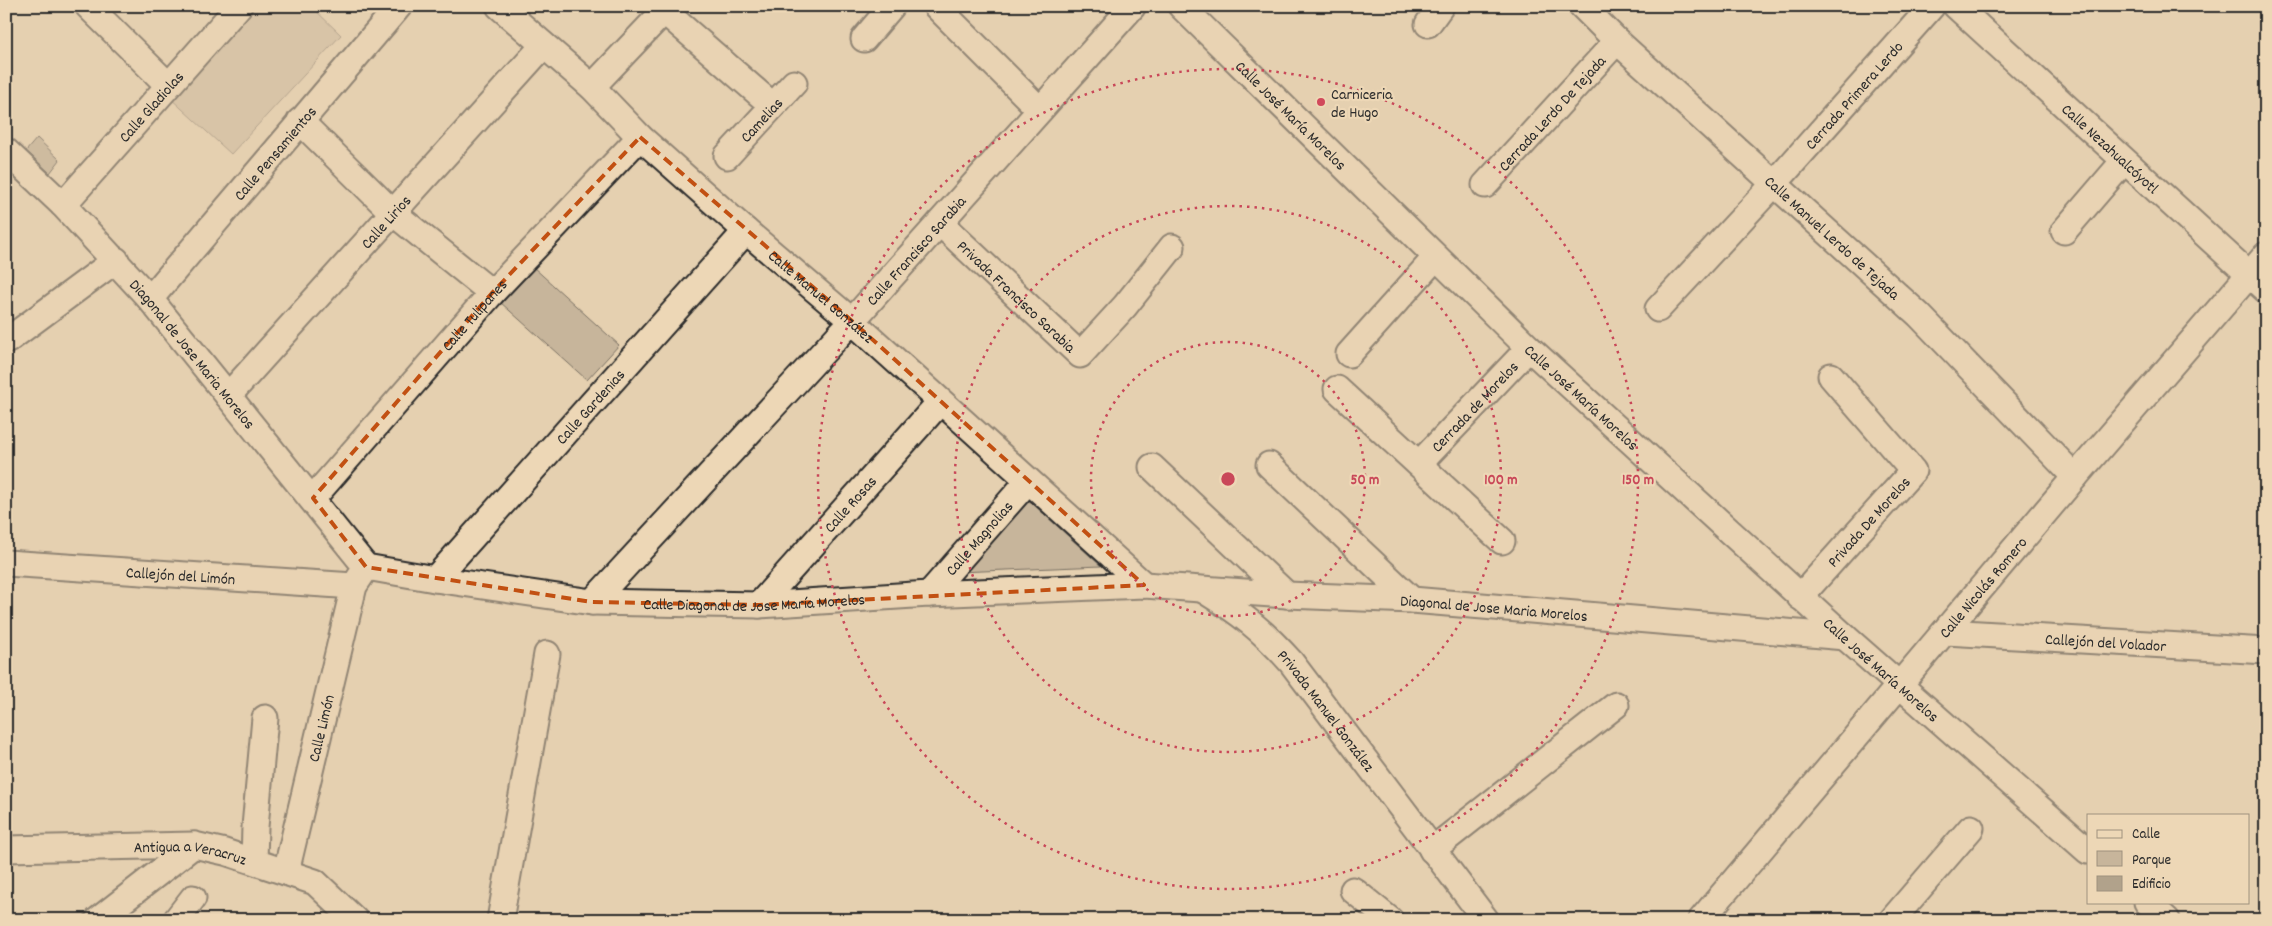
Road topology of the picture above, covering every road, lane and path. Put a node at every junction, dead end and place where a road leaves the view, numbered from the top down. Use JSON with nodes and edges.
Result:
{"nodes":[{"id":1,"x":88,"y":6,"type":"edge"},
{"id":2,"x":239,"y":6,"type":"edge"},
{"id":3,"x":399,"y":6,"type":"edge"},
{"id":4,"x":499,"y":6,"type":"edge"},
{"id":5,"x":892,"y":6,"type":"edge"},
{"id":6,"x":936,"y":6,"type":"edge"},
{"id":7,"x":1133,"y":6,"type":"edge"},
{"id":8,"x":1181,"y":6,"type":"edge"},
{"id":9,"x":1582,"y":6,"type":"edge"},
{"id":10,"x":1932,"y":6,"type":"edge"},
{"id":11,"x":1956,"y":6,"type":"edge"},
{"id":12,"x":666,"y":9,"type":"edge"},
{"id":13,"x":864,"y":39,"type":"dead end"},
{"id":14,"x":1617,"y":41,"type":"junction"},
{"id":15,"x":543,"y":46,"type":"junction"},
{"id":16,"x":794,"y":83,"type":"dead end"},
{"id":17,"x":168,"y":85,"type":"junction"},
{"id":18,"x":592,"y":87,"type":"junction"},
{"id":19,"x":772,"y":105,"type":"junction"},
{"id":20,"x":1040,"y":110,"type":"junction"},
{"id":21,"x":300,"y":121,"type":"junction"},
{"id":22,"x":640,"y":137,"type":"junction"},
{"id":23,"x":6,"y":151,"type":"edge"},
{"id":24,"x":727,"y":156,"type":"dead end"},
{"id":25,"x":2124,"y":161,"type":"junction"},
{"id":26,"x":1774,"y":184,"type":"junction"},
{"id":27,"x":1485,"y":185,"type":"dead end"},
{"id":28,"x":63,"y":205,"type":"junction"},
{"id":29,"x":392,"y":212,"type":"junction"},
{"id":30,"x":940,"y":223,"type":"junction"},
{"id":31,"x":2064,"y":231,"type":"dead end"},
{"id":32,"x":746,"y":232,"type":"junction"},
{"id":33,"x":1172,"y":247,"type":"dead end"},
{"id":34,"x":2266,"y":255,"type":"edge"},
{"id":35,"x":1436,"y":258,"type":"junction"},
{"id":36,"x":116,"y":260,"type":"junction"},
{"id":37,"x":2257,"y":282,"type":"edge"},
{"id":38,"x":492,"y":293,"type":"junction"},
{"id":39,"x":150,"y":299,"type":"junction"},
{"id":40,"x":1658,"y":309,"type":"dead end"},
{"id":41,"x":852,"y":321,"type":"junction"},
{"id":42,"x":8,"y":340,"type":"dead end"},
{"id":43,"x":1529,"y":348,"type":"junction"},
{"id":44,"x":1349,"y":354,"type":"dead end"},
{"id":45,"x":1831,"y":376,"type":"dead end"},
{"id":46,"x":1337,"y":389,"type":"dead end"},
{"id":47,"x":228,"y":396,"type":"junction"},
{"id":48,"x":940,"y":402,"type":"junction"},
{"id":49,"x":1418,"y":464,"type":"junction"},
{"id":50,"x":1269,"y":465,"type":"dead end"},
{"id":51,"x":1152,"y":467,"type":"dead end"},
{"id":52,"x":2075,"y":477,"type":"junction"},
{"id":53,"x":1028,"y":481,"type":"junction"},
{"id":54,"x":313,"y":498,"type":"junction"},
{"id":55,"x":1502,"y":541,"type":"dead end"},
{"id":56,"x":6,"y":563,"type":"edge"},
{"id":57,"x":360,"y":576,"type":"junction"},
{"id":58,"x":435,"y":580,"type":"junction"},
{"id":59,"x":1144,"y":585,"type":"junction"},
{"id":60,"x":1203,"y":590,"type":"junction"},
{"id":61,"x":929,"y":594,"type":"junction"},
{"id":62,"x":1287,"y":595,"type":"junction"},
{"id":63,"x":1800,"y":597,"type":"junction"},
{"id":64,"x":1412,"y":600,"type":"junction"},
{"id":65,"x":592,"y":602,"type":"junction"},
{"id":66,"x":759,"y":605,"type":"junction"},
{"id":67,"x":1946,"y":632,"type":"junction"},
{"id":68,"x":1845,"y":637,"type":"junction"},
{"id":69,"x":2266,"y":651,"type":"edge"},
{"id":70,"x":547,"y":654,"type":"dead end"},
{"id":71,"x":1900,"y":686,"type":"junction"},
{"id":72,"x":1616,"y":706,"type":"dead end"},
{"id":73,"x":265,"y":718,"type":"dead end"},
{"id":74,"x":1971,"y":828,"type":"dead end"},
{"id":75,"x":194,"y":845,"type":"junction"},
{"id":76,"x":10,"y":847,"type":"edge"},
{"id":77,"x":1432,"y":850,"type":"junction"},
{"id":78,"x":2087,"y":850,"type":"edge"},
{"id":79,"x":254,"y":861,"type":"junction"},
{"id":80,"x":286,"y":872,"type":"junction"},
{"id":81,"x":1353,"y":890,"type":"dead end"},
{"id":82,"x":2149,"y":904,"type":"edge"},
{"id":83,"x":1894,"y":919,"type":"edge"},
{"id":84,"x":98,"y":920,"type":"edge"},
{"id":85,"x":356,"y":920,"type":"edge"},
{"id":86,"x":500,"y":920,"type":"edge"},
{"id":87,"x":1390,"y":920,"type":"edge"},
{"id":88,"x":1486,"y":920,"type":"edge"},
{"id":89,"x":1701,"y":920,"type":"edge"},
{"id":90,"x":2167,"y":920,"type":"edge"}],
"edges":[{"from":1,"to":17,"type":"street"},
{"from":2,"to":17,"type":"street","name":"Calle Gladiolas"},
{"from":3,"to":21,"type":"street","name":"Calle Pensamientos"},
{"from":4,"to":15,"type":"street","name":"Calle Manuel González"},
{"from":5,"to":13,"type":"street"},
{"from":6,"to":20,"type":"street"},
{"from":7,"to":20,"type":"street","name":"Calle Francisco Sarabia"},
{"from":8,"to":35,"type":"street","name":"Calle José María Morelos"},
{"from":9,"to":14,"type":"street","name":"Calle Manuel Lerdo de Tejada"},
{"from":10,"to":26,"type":"street","name":"Cerrada Primera Lerdo"},
{"from":11,"to":25,"type":"street","name":"Calle Nezahualcóyotl"},
{"from":12,"to":18,"type":"street"},
{"from":12,"to":19,"type":"street"},
{"from":14,"to":26,"type":"street","name":"Calle Manuel Lerdo de Tejada"},
{"from":14,"to":27,"type":"street","name":"Cerrada Lerdo De Tejada"},
{"from":15,"to":18,"type":"street","name":"Calle Manuel González"},
{"from":15,"to":29,"type":"street","name":"Calle Lirios"},
{"from":16,"to":19,"type":"street","name":"Camelias"},
{"from":17,"to":28,"type":"street","name":"Calle Gladiolas"},
{"from":18,"to":22,"type":"street","name":"Calle Manuel González"},
{"from":19,"to":24,"type":"street","name":"Camelias"},
{"from":20,"to":30,"type":"street","name":"Calle Francisco Sarabia"},
{"from":21,"to":29,"type":"street"},
{"from":21,"to":39,"type":"street","name":"Calle Pensamientos"},
{"from":22,"to":32,"type":"street","name":"Calle Manuel González"},
{"from":22,"to":38,"type":"street","name":"Calle Tulipanes"},
{"from":23,"to":28,"type":"street","name":"Diagonal de Jose Maria Morelos"},
{"from":25,"to":31,"type":"street"},
{"from":25,"to":37,"type":"street","name":"Calle Nezahualcóyotl"},
{"from":26,"to":40,"type":"street"},
{"from":26,"to":52,"type":"street","name":"Calle Manuel Lerdo de Tejada"},
{"from":28,"to":36,"type":"street","name":"Diagonal de Jose Maria Morelos"},
{"from":29,"to":38,"type":"street"},
{"from":29,"to":47,"type":"street","name":"Calle Lirios"},
{"from":30,"to":33,"type":"street","name":"Privada Francisco Sarabia"},
{"from":30,"to":41,"type":"street","name":"Calle Francisco Sarabia"},
{"from":32,"to":41,"type":"street","name":"Calle Manuel González"},
{"from":32,"to":58,"type":"street","name":"Calle Gardenias"},
{"from":34,"to":37,"type":"street","name":"Calle Nicolás Romero"},
{"from":35,"to":43,"type":"street","name":"Calle José María Morelos"},
{"from":35,"to":44,"type":"street"},
{"from":36,"to":39,"type":"street","name":"Diagonal de Jose Maria Morelos"},
{"from":36,"to":42,"type":"street"},
{"from":37,"to":52,"type":"street","name":"Calle Nicolás Romero"},
{"from":38,"to":54,"type":"street","name":"Calle Tulipanes"},
{"from":39,"to":47,"type":"street","name":"Diagonal de Jose Maria Morelos"},
{"from":41,"to":48,"type":"street","name":"Calle Manuel González"},
{"from":41,"to":65,"type":"street","name":"Calle Francisco Sarabia"},
{"from":43,"to":49,"type":"street","name":"Cerrada de Morelos"},
{"from":43,"to":63,"type":"street","name":"Calle José María Morelos"},
{"from":45,"to":63,"type":"street","name":"Privada De Morelos"},
{"from":46,"to":49,"type":"street","name":"Cerrada de Morelos"},
{"from":47,"to":54,"type":"street","name":"Diagonal de Jose Maria Morelos"},
{"from":48,"to":53,"type":"street","name":"Calle Manuel González"},
{"from":48,"to":66,"type":"street","name":"Calle Rosas"},
{"from":49,"to":55,"type":"street","name":"Cerrada de Morelos"},
{"from":50,"to":64,"type":"street"},
{"from":51,"to":62,"type":"street"},
{"from":52,"to":67,"type":"street","name":"Calle Nicolás Romero"},
{"from":53,"to":59,"type":"street","name":"Calle Manuel González"},
{"from":53,"to":61,"type":"street","name":"Calle Magnolias"},
{"from":54,"to":57,"type":"street","name":"Diagonal de Jose Maria Morelos"},
{"from":56,"to":57,"type":"street","name":"Callejón del Limón"},
{"from":57,"to":58,"type":"street","name":"Calle Diagonal de Jose María Morelos"},
{"from":57,"to":80,"type":"street","name":"Calle Limón"},
{"from":58,"to":65,"type":"street","name":"Calle Diagonal de Jose María Morelos"},
{"from":59,"to":60,"type":"street","name":"Diagonal de Jose Maria Morelos"},
{"from":59,"to":61,"type":"street","name":"Calle Diagonal de Jose María Morelos"},
{"from":60,"to":62,"type":"street","name":"Diagonal de Jose Maria Morelos"},
{"from":60,"to":77,"type":"street","name":"Privada Manuel González"},
{"from":61,"to":66,"type":"street","name":"Calle Diagonal de Jose María Morelos"},
{"from":62,"to":64,"type":"street","name":"Diagonal de Jose Maria Morelos"},
{"from":63,"to":68,"type":"street","name":"Calle José María Morelos"},
{"from":64,"to":68,"type":"street","name":"Diagonal de Jose Maria Morelos"},
{"from":65,"to":66,"type":"street","name":"Calle Diagonal de Jose María Morelos"},
{"from":67,"to":69,"type":"street","name":"Callejón del Volador"},
{"from":67,"to":71,"type":"street","name":"Calle Nicolás Romero"},
{"from":68,"to":71,"type":"street","name":"Calle José María Morelos"},
{"from":70,"to":86,"type":"street"},
{"from":71,"to":78,"type":"street","name":"Calle José María Morelos"},
{"from":71,"to":89,"type":"street","name":"Calle Nicolás Romero"},
{"from":72,"to":77,"type":"street"},
{"from":73,"to":79,"type":"street"},
{"from":74,"to":83,"type":"street"},
{"from":75,"to":76,"type":"street","name":"Antigua a Veracruz"},
{"from":75,"to":79,"type":"street","name":"Antigua a Veracruz"},
{"from":75,"to":84,"type":"street"},
{"from":77,"to":88,"type":"street","name":"Privada Manuel González"},
{"from":79,"to":80,"type":"street","name":"Antigua a Veracruz"},
{"from":80,"to":85,"type":"street","name":"Antigua a Veracruz"},
{"from":81,"to":87,"type":"street"},
{"from":82,"to":90,"type":"street"}]}
